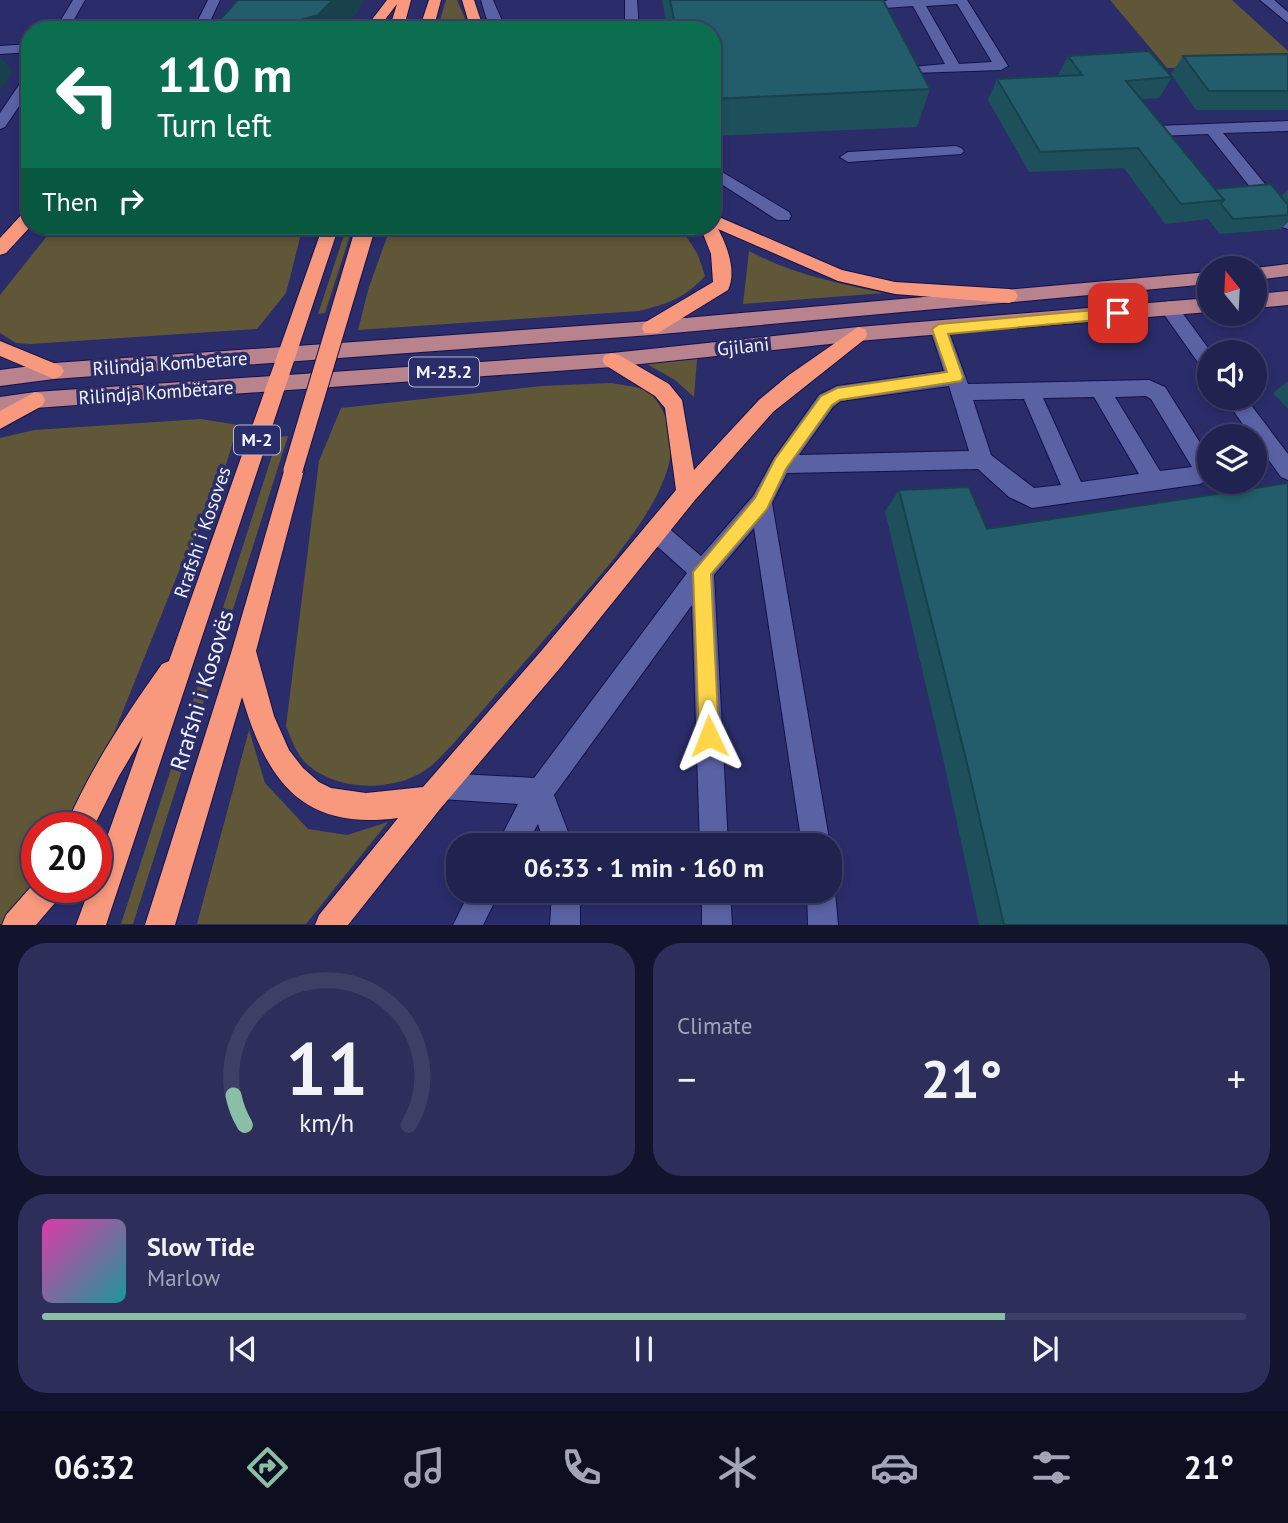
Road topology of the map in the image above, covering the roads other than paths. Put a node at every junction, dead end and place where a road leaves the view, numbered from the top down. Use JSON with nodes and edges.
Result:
{"nodes":[{"id":1,"x":79,"y":0,"type":"edge"},
{"id":2,"x":215,"y":0,"type":"edge"},
{"id":3,"x":394,"y":0,"type":"edge"},
{"id":4,"x":405,"y":0,"type":"edge"},
{"id":5,"x":435,"y":0,"type":"edge"},
{"id":6,"x":468,"y":0,"type":"edge"},
{"id":7,"x":487,"y":0,"type":"edge"},
{"id":8,"x":504,"y":0,"type":"edge"},
{"id":9,"x":631,"y":0,"type":"edge"},
{"id":10,"x":961,"y":0,"type":"edge"},
{"id":11,"x":1266,"y":0,"type":"edge"},
{"id":12,"x":917,"y":1,"type":"edge"},
{"id":13,"x":884,"y":12,"type":"edge"},
{"id":14,"x":1288,"y":19,"type":"edge"},
{"id":15,"x":66,"y":21,"type":"edge"},
{"id":16,"x":204,"y":21,"type":"edge"},
{"id":17,"x":377,"y":21,"type":"edge"},
{"id":18,"x":399,"y":21,"type":"edge"},
{"id":19,"x":429,"y":21,"type":"edge"},
{"id":20,"x":474,"y":21,"type":"edge"},
{"id":21,"x":497,"y":21,"type":"edge"},
{"id":22,"x":632,"y":21,"type":"edge"},
{"id":23,"x":21,"y":49,"type":"edge"},
{"id":24,"x":0,"y":50,"type":"edge"},
{"id":25,"x":954,"y":68,"type":"junction"},
{"id":26,"x":917,"y":70,"type":"edge"},
{"id":27,"x":21,"y":92,"type":"edge"},
{"id":28,"x":0,"y":124,"type":"edge"},
{"id":29,"x":1288,"y":126,"type":"edge"},
{"id":30,"x":1212,"y":129,"type":"junction"},
{"id":31,"x":1157,"y":131,"type":"edge"},
{"id":32,"x":957,"y":151,"type":"dead end"},
{"id":33,"x":848,"y":157,"type":"dead end"},
{"id":34,"x":721,"y":177,"type":"edge"},
{"id":35,"x":783,"y":216,"type":"dead end"},
{"id":36,"x":1288,"y":223,"type":"edge"},
{"id":37,"x":721,"y":224,"type":"edge"},
{"id":38,"x":21,"y":226,"type":"edge"},
{"id":39,"x":328,"y":235,"type":"edge"},
{"id":40,"x":363,"y":235,"type":"edge"},
{"id":41,"x":713,"y":235,"type":"edge"},
{"id":42,"x":0,"y":249,"type":"edge"},
{"id":43,"x":1288,"y":271,"type":"edge"},
{"id":44,"x":1267,"y":273,"type":"edge"},
{"id":45,"x":1197,"y":279,"type":"edge"},
{"id":46,"x":1009,"y":296,"type":"junction"},
{"id":47,"x":1288,"y":298,"type":"edge"},
{"id":48,"x":1267,"y":300,"type":"edge"},
{"id":49,"x":1197,"y":306,"type":"edge"},
{"id":50,"x":1169,"y":308,"type":"junction"},
{"id":51,"x":651,"y":328,"type":"junction"},
{"id":52,"x":939,"y":329,"type":"junction"},
{"id":53,"x":858,"y":334,"type":"junction"},
{"id":54,"x":1197,"y":346,"type":"edge"},
{"id":55,"x":0,"y":348,"type":"edge"},
{"id":56,"x":286,"y":355,"type":"junction"},
{"id":57,"x":612,"y":360,"type":"junction"},
{"id":58,"x":54,"y":371,"type":"junction"},
{"id":59,"x":0,"y":378,"type":"edge"},
{"id":60,"x":276,"y":384,"type":"junction"},
{"id":61,"x":958,"y":384,"type":"junction"},
{"id":62,"x":1100,"y":389,"type":"junction"},
{"id":63,"x":1030,"y":390,"type":"junction"},
{"id":64,"x":35,"y":400,"type":"junction"},
{"id":65,"x":0,"y":405,"type":"edge"},
{"id":66,"x":1243,"y":410,"type":"edge"},
{"id":67,"x":0,"y":421,"type":"edge"},
{"id":68,"x":982,"y":460,"type":"junction"},
{"id":69,"x":781,"y":464,"type":"junction"},
{"id":70,"x":1288,"y":471,"type":"edge"},
{"id":71,"x":1155,"y":482,"type":"junction"},
{"id":72,"x":687,"y":493,"type":"junction"},
{"id":73,"x":1075,"y":493,"type":"junction"},
{"id":74,"x":761,"y":503,"type":"junction"},
{"id":75,"x":657,"y":532,"type":"junction"},
{"id":76,"x":702,"y":572,"type":"junction"},
{"id":77,"x":244,"y":650,"type":"junction"},
{"id":78,"x":184,"y":654,"type":"junction"},
{"id":79,"x":435,"y":792,"type":"junction"},
{"id":80,"x":540,"y":792,"type":"junction"},
{"id":81,"x":86,"y":812,"type":"edge"},
{"id":82,"x":518,"y":833,"type":"edge"},
{"id":83,"x":555,"y":833,"type":"edge"},
{"id":84,"x":713,"y":833,"type":"edge"},
{"id":85,"x":814,"y":833,"type":"edge"},
{"id":86,"x":36,"y":903,"type":"edge"},
{"id":87,"x":479,"y":903,"type":"edge"},
{"id":88,"x":566,"y":903,"type":"edge"},
{"id":89,"x":716,"y":903,"type":"edge"},
{"id":90,"x":822,"y":903,"type":"edge"},
{"id":91,"x":16,"y":925,"type":"edge"},
{"id":92,"x":91,"y":925,"type":"edge"},
{"id":93,"x":160,"y":925,"type":"edge"},
{"id":94,"x":329,"y":925,"type":"edge"},
{"id":95,"x":467,"y":925,"type":"edge"},
{"id":96,"x":565,"y":925,"type":"edge"},
{"id":97,"x":717,"y":925,"type":"edge"},
{"id":98,"x":823,"y":925,"type":"edge"}],
"edges":[{"from":1,"to":15,"type":"lane"},
{"from":2,"to":16,"type":"lane"},
{"from":3,"to":17,"type":"highway"},
{"from":4,"to":18,"type":"highway"},
{"from":5,"to":19,"type":"highway"},
{"from":6,"to":20,"type":"highway"},
{"from":7,"to":8,"type":"lane"},
{"from":7,"to":21,"type":"lane"},
{"from":9,"to":22,"type":"lane"},
{"from":10,"to":12,"type":"lane"},
{"from":10,"to":25,"type":"lane"},
{"from":11,"to":14,"type":"lane"},
{"from":12,"to":13,"type":"lane"},
{"from":12,"to":25,"type":"lane"},
{"from":23,"to":24,"type":"lane"},
{"from":25,"to":26,"type":"lane"},
{"from":27,"to":28,"type":"lane"},
{"from":29,"to":30,"type":"lane"},
{"from":30,"to":31,"type":"lane"},
{"from":30,"to":36,"type":"lane"},
{"from":32,"to":33,"type":"lane"},
{"from":34,"to":35,"type":"lane"},
{"from":37,"to":46,"type":"highway"},
{"from":38,"to":42,"type":"highway"},
{"from":39,"to":56,"type":"highway","name":"Rrafshi i Kosoves","number":"M-2"},
{"from":40,"to":77,"type":"highway","name":"Rrafshi i Kosovës","number":"M-2","bridge":true},
{"from":41,"to":51,"type":"highway"},
{"from":43,"to":44,"type":"main road"},
{"from":45,"to":46,"type":"main road","name":"Gjilani"},
{"from":46,"to":51,"type":"main road","name":"Gjilani"},
{"from":47,"to":48,"type":"main road"},
{"from":49,"to":50,"type":"main road","name":"Gjilani"},
{"from":50,"to":52,"type":"main road","name":"Gjilani"},
{"from":50,"to":54,"type":"lane"},
{"from":51,"to":56,"type":"main road","name":"Gjilani"},
{"from":52,"to":53,"type":"main road","name":"Gjilani"},
{"from":52,"to":61,"type":"lane"},
{"from":53,"to":57,"type":"main road","name":"Gjilani"},
{"from":53,"to":72,"type":"highway"},
{"from":55,"to":58,"type":"highway"},
{"from":56,"to":58,"type":"main road","name":"Rilindja Kombetare"},
{"from":56,"to":60,"type":"highway","name":"Rrafshi i Kosoves","number":"M-2"},
{"from":57,"to":60,"type":"main road","name":"Gjilani","number":"M-25.2"},
{"from":57,"to":72,"type":"highway"},
{"from":58,"to":59,"type":"main road","name":"Rilindja Kombetare"},
{"from":60,"to":64,"type":"main road","name":"Rilindja Kombëtare","number":"M-25.2"},
{"from":60,"to":78,"type":"highway","name":"Rrafshi i Kosoves","number":"M-2"},
{"from":61,"to":63,"type":"lane"},
{"from":61,"to":68,"type":"lane"},
{"from":61,"to":69,"type":"lane"},
{"from":62,"to":63,"type":"lane"},
{"from":62,"to":71,"type":"lane"},
{"from":62,"to":71,"type":"lane"},
{"from":63,"to":73,"type":"lane"},
{"from":64,"to":65,"type":"main road"},
{"from":64,"to":67,"type":"highway"},
{"from":66,"to":70,"type":"lane"},
{"from":68,"to":69,"type":"lane"},
{"from":68,"to":73,"type":"lane"},
{"from":69,"to":74,"type":"lane"},
{"from":71,"to":73,"type":"lane"},
{"from":72,"to":75,"type":"highway"},
{"from":74,"to":76,"type":"lane"},
{"from":74,"to":85,"type":"lane"},
{"from":75,"to":76,"type":"lane"},
{"from":75,"to":79,"type":"highway"},
{"from":76,"to":80,"type":"lane"},
{"from":76,"to":84,"type":"lane"},
{"from":77,"to":79,"type":"highway"},
{"from":77,"to":93,"type":"highway","name":"Rrafshi i Kosovës","number":"M-2"},
{"from":78,"to":81,"type":"highway"},
{"from":78,"to":92,"type":"highway","name":"Rrafshi i Kosovës","number":"M-2"},
{"from":79,"to":80,"type":"lane"},
{"from":79,"to":94,"type":"highway"},
{"from":80,"to":82,"type":"lane"},
{"from":80,"to":83,"type":"lane"},
{"from":86,"to":91,"type":"highway"},
{"from":87,"to":95,"type":"lane"},
{"from":88,"to":96,"type":"lane"},
{"from":89,"to":97,"type":"lane"},
{"from":90,"to":98,"type":"lane"}]}
